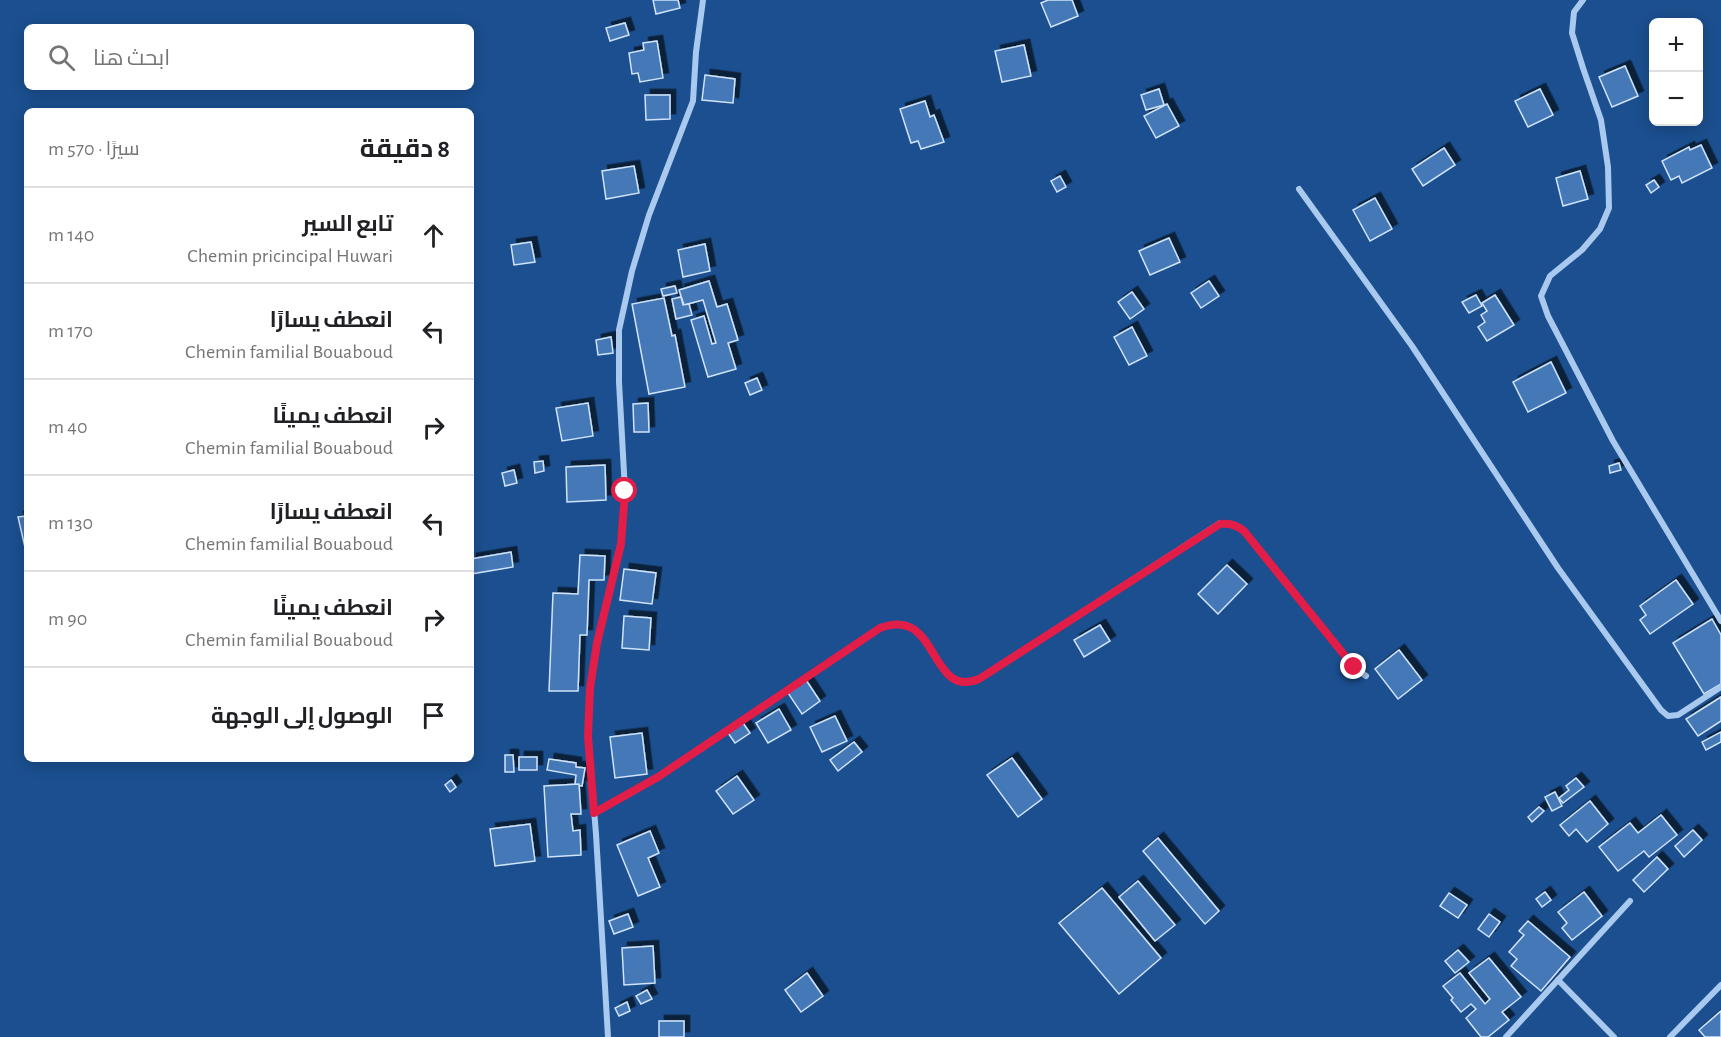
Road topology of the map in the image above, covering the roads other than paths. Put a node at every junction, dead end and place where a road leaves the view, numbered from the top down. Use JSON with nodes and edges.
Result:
{"nodes":[{"id":1,"x":703,"y":0,"type":"edge"},
{"id":2,"x":1583,"y":0,"type":"edge"},
{"id":3,"x":1299,"y":189,"type":"dead end"},
{"id":4,"x":1721,"y":621,"type":"edge"},
{"id":5,"x":1366,"y":676,"type":"dead end"},
{"id":6,"x":1721,"y":687,"type":"edge"},
{"id":7,"x":594,"y":813,"type":"junction"},
{"id":8,"x":1630,"y":901,"type":"dead end"},
{"id":9,"x":1558,"y":980,"type":"junction"},
{"id":10,"x":1721,"y":985,"type":"edge"},
{"id":11,"x":608,"y":1037,"type":"edge"},
{"id":12,"x":1506,"y":1037,"type":"edge"},
{"id":13,"x":1614,"y":1037,"type":"edge"},
{"id":14,"x":1670,"y":1037,"type":"edge"}],
"edges":[{"from":1,"to":7,"type":"street"},
{"from":2,"to":4,"type":"street"},
{"from":3,"to":6,"type":"street"},
{"from":5,"to":7,"type":"street"},
{"from":7,"to":11,"type":"street"},
{"from":8,"to":9,"type":"street"},
{"from":9,"to":12,"type":"street"},
{"from":9,"to":13,"type":"street"},
{"from":10,"to":14,"type":"street"}]}
